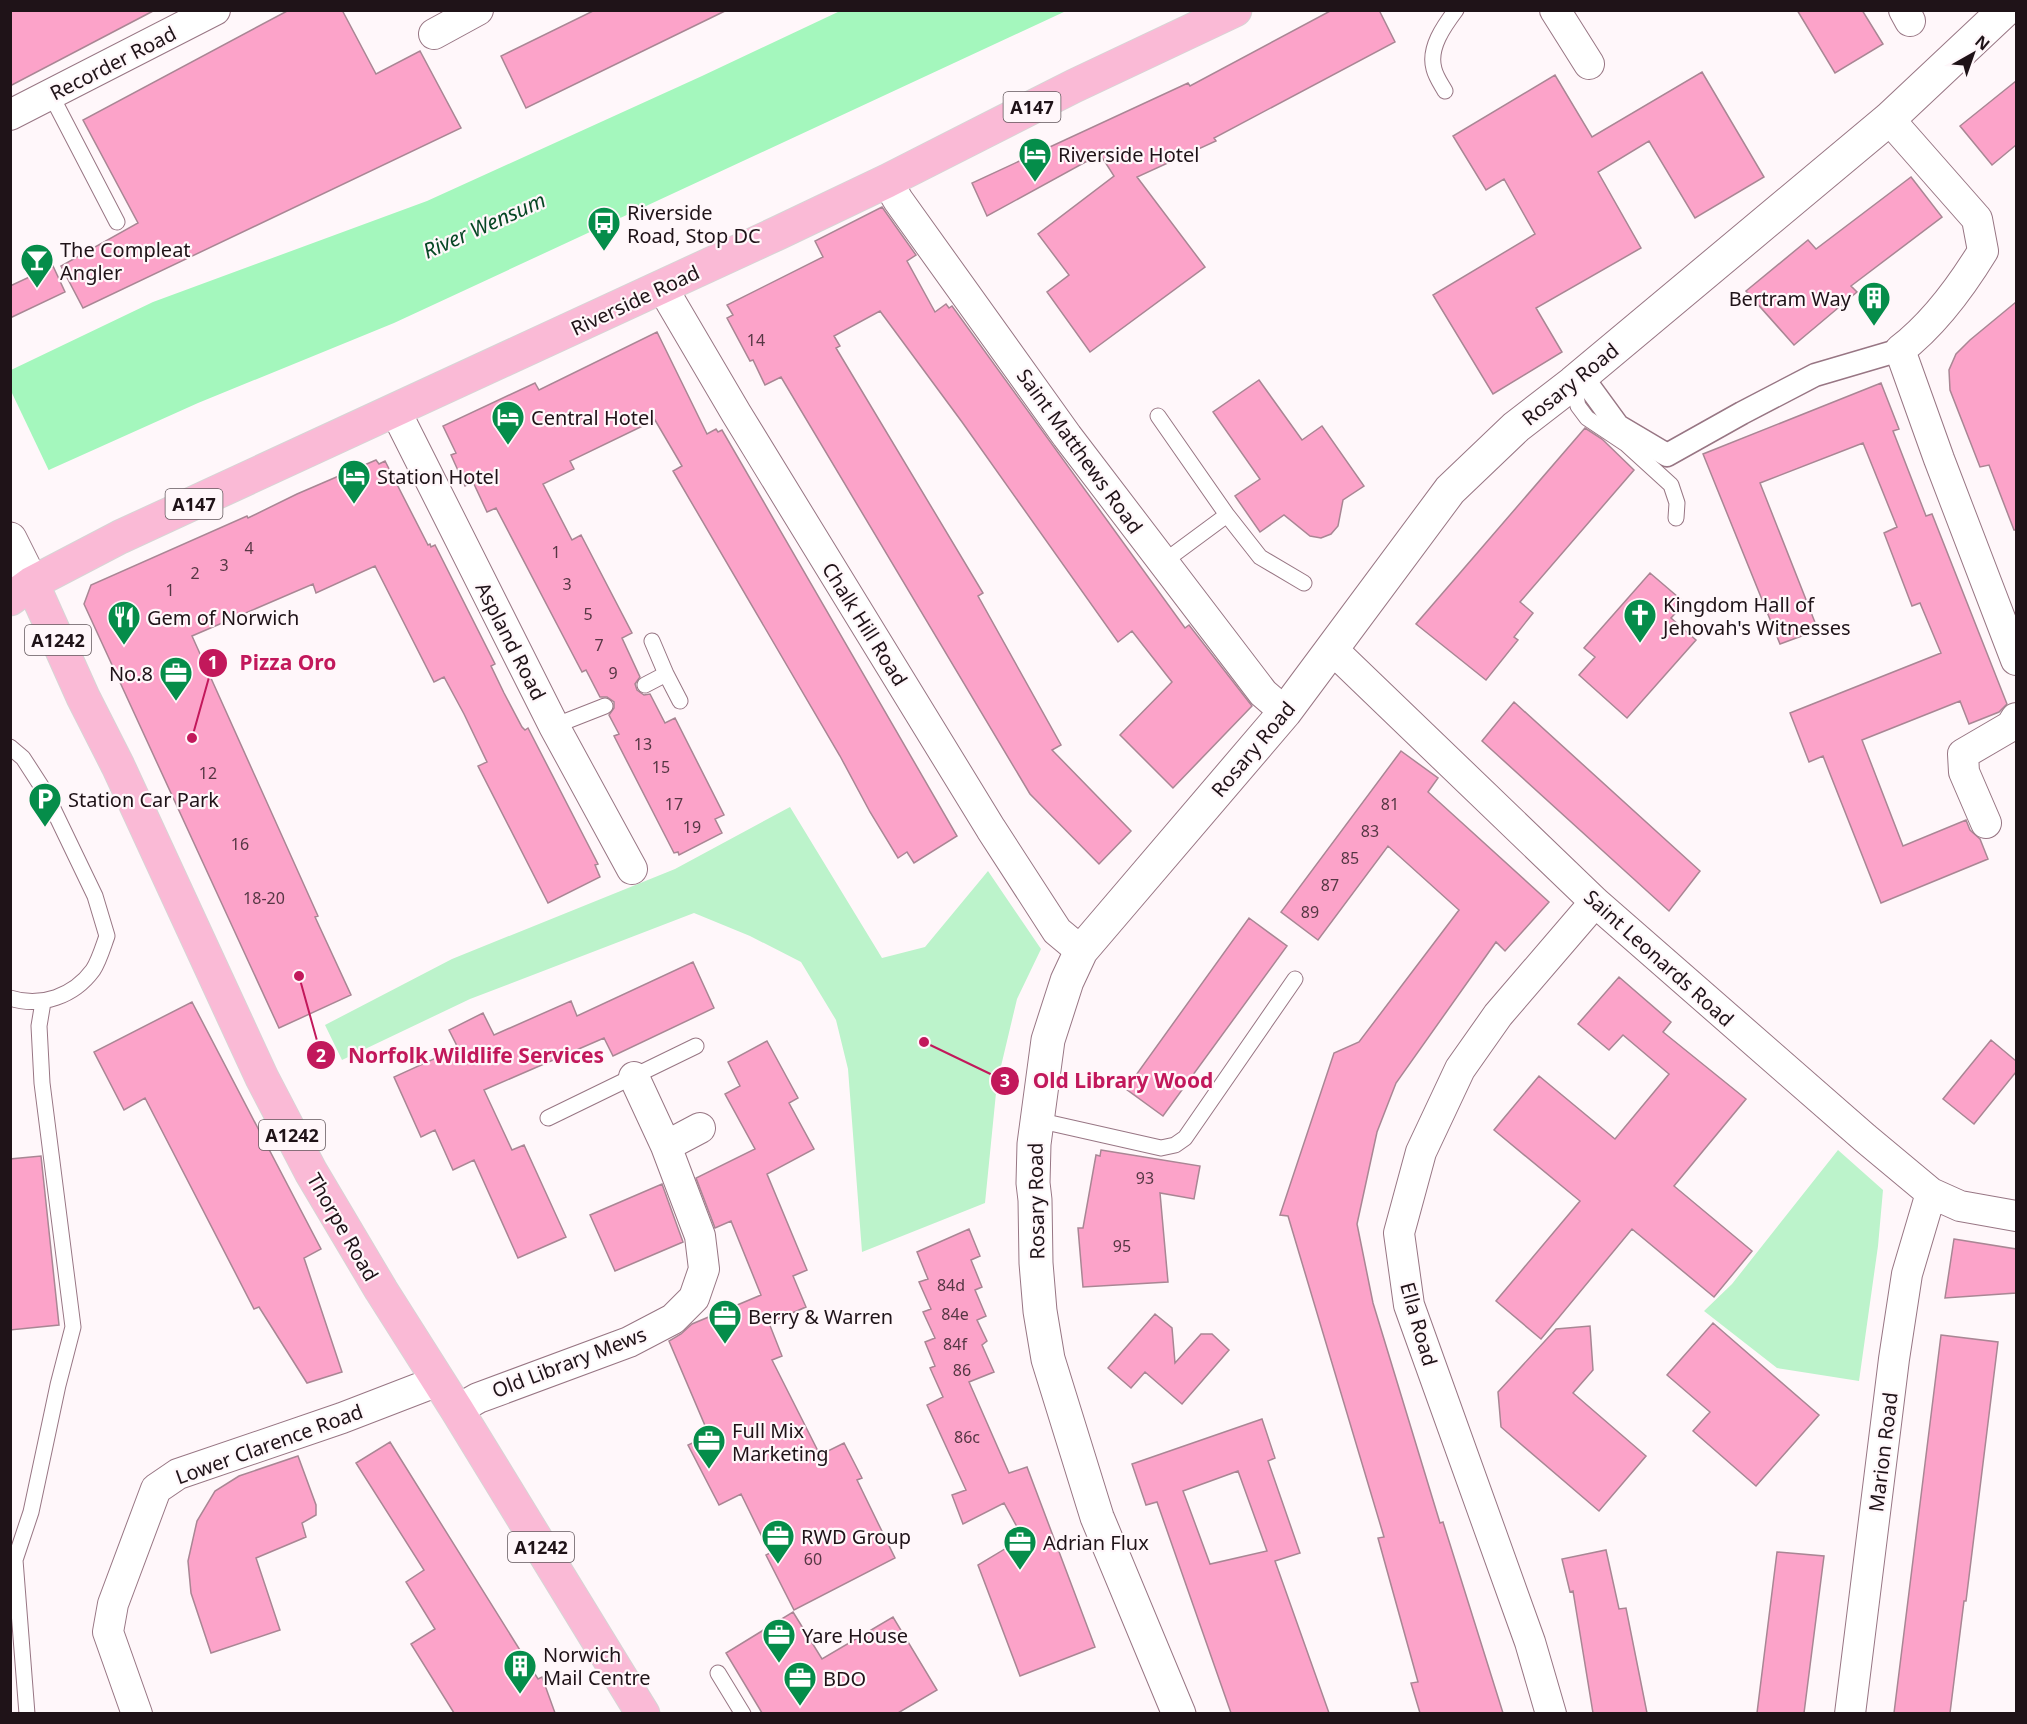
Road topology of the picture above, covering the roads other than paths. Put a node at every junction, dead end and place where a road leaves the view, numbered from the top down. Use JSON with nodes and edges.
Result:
{"nodes":[{"id":1,"x":215,"y":10,"type":"edge"},
{"id":2,"x":478,"y":10,"type":"edge"},
{"id":3,"x":1235,"y":10,"type":"edge"},
{"id":4,"x":1456,"y":10,"type":"edge"},
{"id":5,"x":1555,"y":10,"type":"edge"},
{"id":6,"x":2005,"y":10,"type":"edge"},
{"id":7,"x":434,"y":34,"type":"dead end"},
{"id":8,"x":1588,"y":64,"type":"dead end"},
{"id":9,"x":1445,"y":91,"type":"dead end"},
{"id":10,"x":51,"y":95,"type":"junction"},
{"id":11,"x":10,"y":115,"type":"edge"},
{"id":12,"x":1889,"y":119,"type":"junction"},
{"id":13,"x":887,"y":181,"type":"junction"},
{"id":14,"x":117,"y":222,"type":"dead end"},
{"id":15,"x":662,"y":287,"type":"junction"},
{"id":16,"x":1900,"y":350,"type":"junction"},
{"id":17,"x":1574,"y":382,"type":"junction"},
{"id":18,"x":395,"y":410,"type":"junction"},
{"id":19,"x":1158,"y":416,"type":"dead end"},
{"id":20,"x":1227,"y":515,"type":"junction"},
{"id":21,"x":1676,"y":518,"type":"dead end"},
{"id":22,"x":10,"y":539,"type":"edge"},
{"id":23,"x":1162,"y":563,"type":"junction"},
{"id":24,"x":1304,"y":583,"type":"dead end"},
{"id":25,"x":21,"y":591,"type":"edge"},
{"id":26,"x":652,"y":641,"type":"dead end"},
{"id":27,"x":1333,"y":650,"type":"junction"},
{"id":28,"x":2016,"y":660,"type":"edge"},
{"id":29,"x":666,"y":674,"type":"junction"},
{"id":30,"x":645,"y":685,"type":"dead end"},
{"id":31,"x":680,"y":701,"type":"dead end"},
{"id":32,"x":605,"y":706,"type":"dead end"},
{"id":33,"x":1286,"y":712,"type":"junction"},
{"id":34,"x":2016,"y":718,"type":"edge"},
{"id":35,"x":554,"y":726,"type":"junction"},
{"id":36,"x":10,"y":747,"type":"edge"},
{"id":37,"x":1986,"y":822,"type":"dead end"},
{"id":38,"x":632,"y":869,"type":"dead end"},
{"id":39,"x":1594,"y":902,"type":"junction"},
{"id":40,"x":1081,"y":951,"type":"junction"},
{"id":41,"x":1295,"y":979,"type":"dead end"},
{"id":42,"x":10,"y":998,"type":"edge"},
{"id":43,"x":43,"y":1002,"type":"junction"},
{"id":44,"x":696,"y":1046,"type":"dead end"},
{"id":45,"x":634,"y":1077,"type":"junction"},
{"id":46,"x":548,"y":1118,"type":"dead end"},
{"id":47,"x":1037,"y":1120,"type":"junction"},
{"id":48,"x":700,"y":1128,"type":"dead end"},
{"id":49,"x":666,"y":1146,"type":"junction"},
{"id":50,"x":1931,"y":1193,"type":"junction"},
{"id":51,"x":2016,"y":1216,"type":"edge"},
{"id":52,"x":438,"y":1381,"type":"junction"},
{"id":53,"x":457,"y":1410,"type":"junction"},
{"id":54,"x":718,"y":1673,"type":"dead end"},
{"id":55,"x":27,"y":1713,"type":"edge"},
{"id":56,"x":137,"y":1713,"type":"edge"},
{"id":57,"x":643,"y":1713,"type":"edge"},
{"id":58,"x":743,"y":1713,"type":"edge"},
{"id":59,"x":1179,"y":1713,"type":"edge"},
{"id":60,"x":1551,"y":1713,"type":"edge"},
{"id":61,"x":1850,"y":1713,"type":"edge"}],
"edges":[{"from":1,"to":10,"type":"street","name":"Recorder Road"},
{"from":2,"to":7,"type":"street"},
{"from":3,"to":13,"type":"main road","name":"Riverside Road","number":"A147"},
{"from":4,"to":9,"type":"lane"},
{"from":5,"to":8,"type":"street"},
{"from":6,"to":12,"type":"street","name":"Rosary Road"},
{"from":10,"to":11,"type":"street","name":"Recorder Road"},
{"from":10,"to":14,"type":"lane"},
{"from":12,"to":16,"type":"street"},
{"from":12,"to":17,"type":"street","name":"Rosary Road"},
{"from":13,"to":15,"type":"main road","name":"Riverside Road","number":"A147"},
{"from":13,"to":23,"type":"street","name":"Saint Matthews Road"},
{"from":15,"to":18,"type":"main road","name":"Riverside Road","number":"A147"},
{"from":15,"to":40,"type":"street","name":"Chalk Hill Road"},
{"from":16,"to":17,"type":"street"},
{"from":16,"to":28,"type":"street"},
{"from":17,"to":21,"type":"lane"},
{"from":17,"to":27,"type":"street","name":"Rosary Road"},
{"from":18,"to":25,"type":"main road","name":"Riverside Road","number":"A147"},
{"from":18,"to":35,"type":"street","name":"Aspland Road"},
{"from":19,"to":20,"type":"lane"},
{"from":20,"to":23,"type":"lane"},
{"from":20,"to":24,"type":"lane"},
{"from":22,"to":25,"type":"street"},
{"from":23,"to":33,"type":"street","name":"Saint Matthews Road"},
{"from":25,"to":52,"type":"main road","name":"Thorpe Road","number":"A1242"},
{"from":26,"to":29,"type":"lane"},
{"from":27,"to":33,"type":"street","name":"Rosary Road"},
{"from":27,"to":39,"type":"street","name":"Saint Leonards Road"},
{"from":29,"to":30,"type":"lane"},
{"from":29,"to":31,"type":"lane"},
{"from":32,"to":35,"type":"lane"},
{"from":33,"to":40,"type":"street","name":"Rosary Road"},
{"from":34,"to":37,"type":"street"},
{"from":35,"to":38,"type":"street","name":"Aspland Road"},
{"from":36,"to":43,"type":"lane"},
{"from":39,"to":50,"type":"street","name":"Saint Leonards Road"},
{"from":39,"to":60,"type":"street","name":"Ella Road"},
{"from":40,"to":47,"type":"street","name":"Rosary Road"},
{"from":41,"to":47,"type":"lane"},
{"from":42,"to":43,"type":"lane"},
{"from":43,"to":55,"type":"lane"},
{"from":44,"to":45,"type":"lane"},
{"from":45,"to":46,"type":"lane"},
{"from":45,"to":49,"type":"street","name":"Old Library Mews"},
{"from":47,"to":59,"type":"street","name":"Rosary Road"},
{"from":48,"to":49,"type":"street"},
{"from":49,"to":53,"type":"street","name":"Old Library Mews"},
{"from":50,"to":51,"type":"street","name":"Saint Leonards Road"},
{"from":50,"to":61,"type":"street","name":"Marion Road"},
{"from":52,"to":53,"type":"main road","name":"Thorpe Road","number":"A1242"},
{"from":52,"to":56,"type":"street","name":"Lower Clarence Road"},
{"from":53,"to":57,"type":"main road","name":"Thorpe Road","number":"A1242"},
{"from":54,"to":58,"type":"lane"}]}
